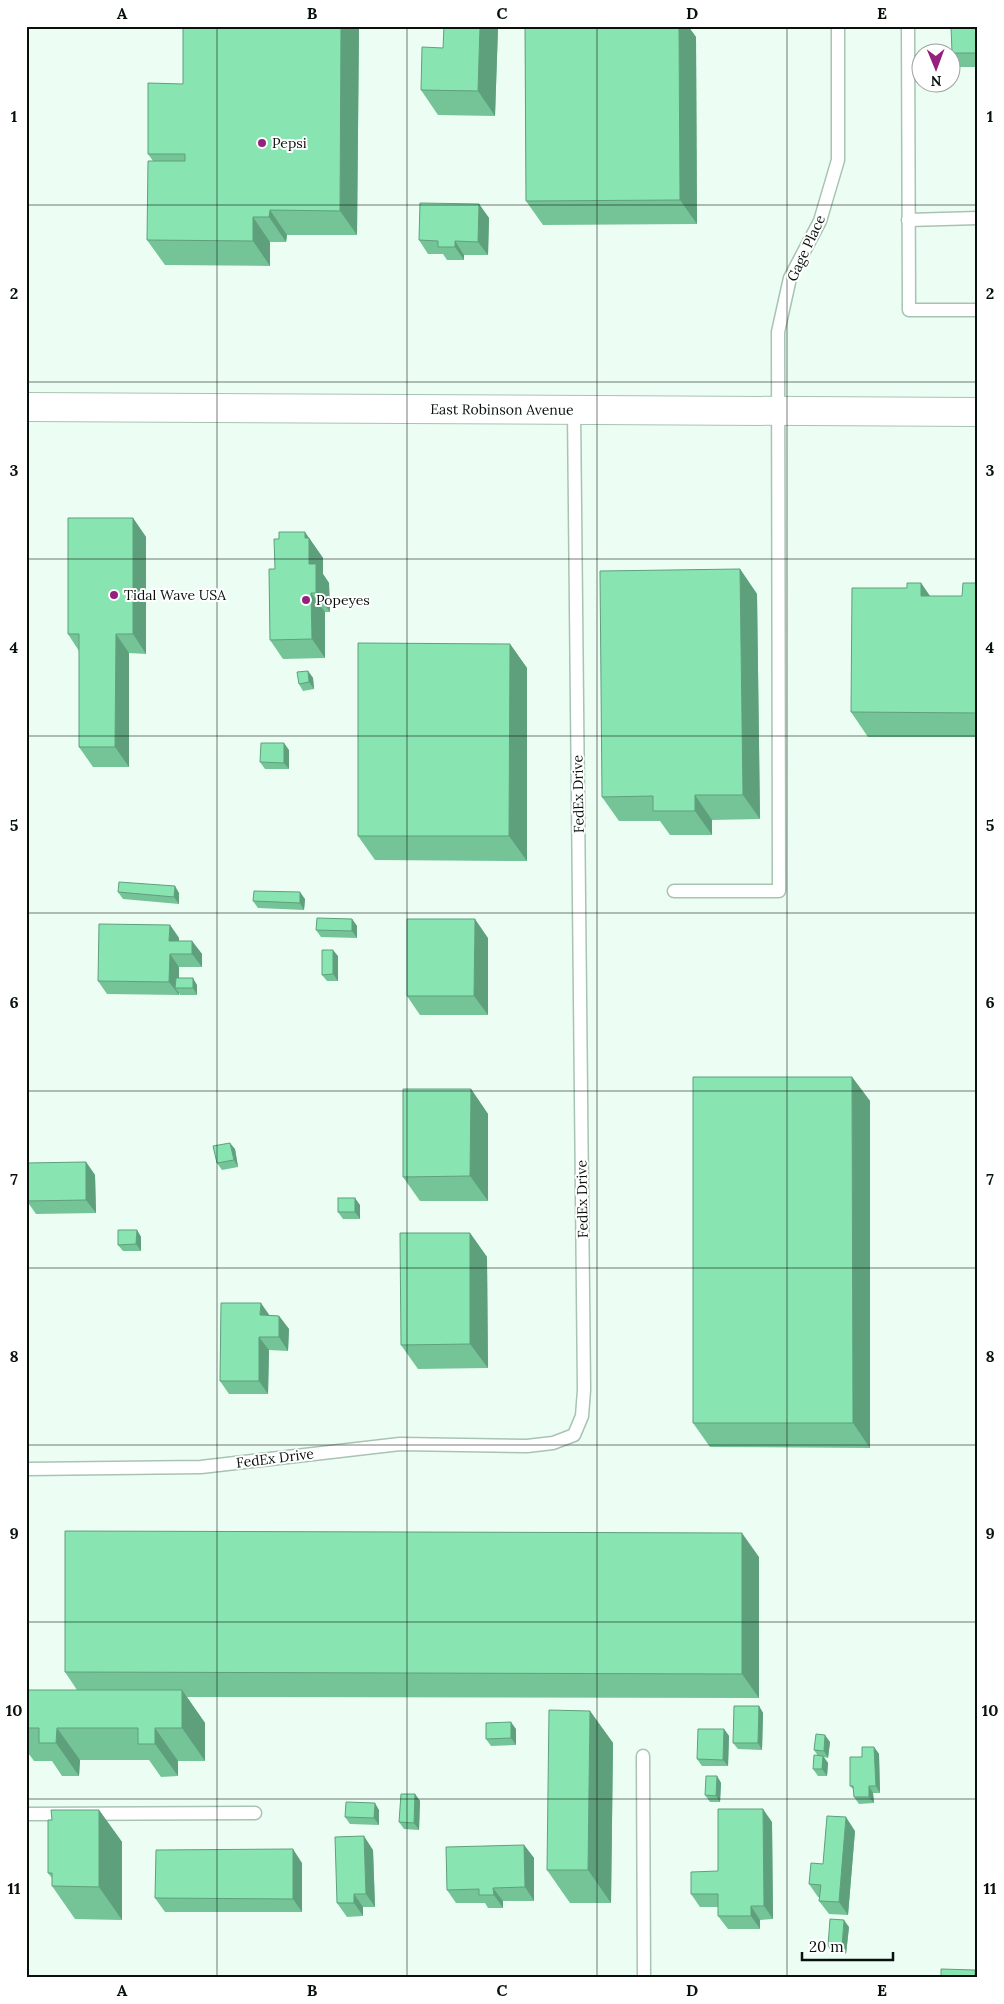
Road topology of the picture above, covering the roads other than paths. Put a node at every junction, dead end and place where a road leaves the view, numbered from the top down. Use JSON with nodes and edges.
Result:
{"nodes":[{"id":1,"x":838,"y":26,"type":"edge"},
{"id":2,"x":908,"y":26,"type":"edge"},
{"id":3,"x":978,"y":218,"type":"edge"},
{"id":4,"x":908,"y":220,"type":"junction"},
{"id":5,"x":978,"y":310,"type":"edge"},
{"id":6,"x":26,"y":407,"type":"edge"},
{"id":7,"x":574,"y":410,"type":"junction"},
{"id":8,"x":779,"y":411,"type":"junction"},
{"id":9,"x":978,"y":412,"type":"edge"},
{"id":10,"x":674,"y":891,"type":"dead end"},
{"id":11,"x":26,"y":1469,"type":"edge"},
{"id":12,"x":643,"y":1756,"type":"dead end"},
{"id":13,"x":255,"y":1813,"type":"dead end"},
{"id":14,"x":26,"y":1814,"type":"edge"},
{"id":15,"x":644,"y":1978,"type":"edge"}],
"edges":[{"from":1,"to":8,"type":"lane","name":"Gage Place"},
{"from":2,"to":4,"type":"lane"},
{"from":3,"to":4,"type":"lane"},
{"from":4,"to":5,"type":"lane"},
{"from":6,"to":7,"type":"highway","name":"East Robinson Avenue"},
{"from":7,"to":8,"type":"highway","name":"East Robinson Avenue"},
{"from":7,"to":11,"type":"lane","name":"FedEx Drive"},
{"from":8,"to":9,"type":"highway","name":"East Robinson Avenue"},
{"from":8,"to":10,"type":"lane","name":"Gage Place"},
{"from":12,"to":15,"type":"lane"},
{"from":13,"to":14,"type":"lane"}]}
